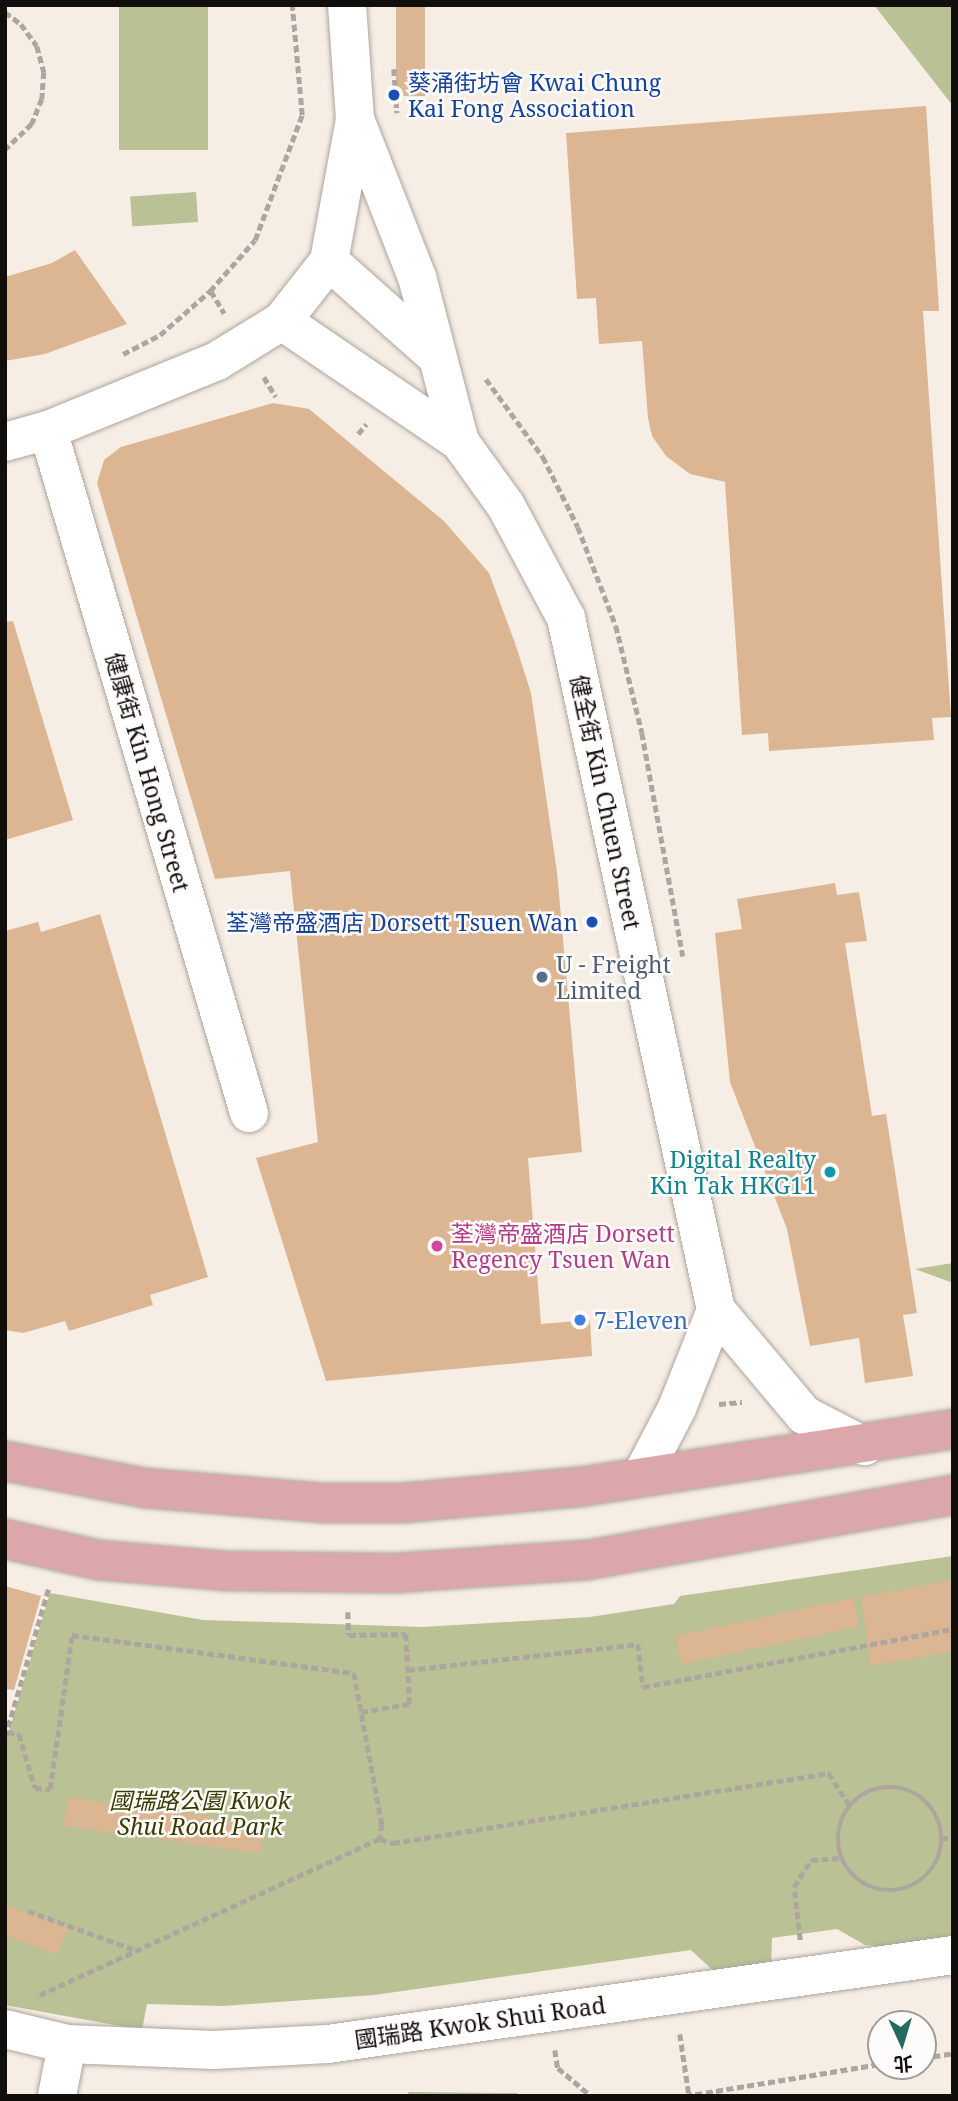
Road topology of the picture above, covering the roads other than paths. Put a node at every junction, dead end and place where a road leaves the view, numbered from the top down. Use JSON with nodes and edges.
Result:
{"nodes":[{"id":1,"x":347,"y":5,"type":"edge"},
{"id":2,"x":355,"y":119,"type":"junction"},
{"id":3,"x":329,"y":261,"type":"junction"},
{"id":4,"x":282,"y":321,"type":"junction"},
{"id":5,"x":436,"y":356,"type":"junction"},
{"id":6,"x":48,"y":430,"type":"junction"},
{"id":7,"x":5,"y":442,"type":"edge"},
{"id":8,"x":460,"y":442,"type":"junction"},
{"id":9,"x":249,"y":1114,"type":"dead end"},
{"id":10,"x":716,"y":1310,"type":"junction"},
{"id":11,"x":953,"y":1429,"type":"edge"},
{"id":12,"x":864,"y":1446,"type":"junction"},
{"id":13,"x":5,"y":1461,"type":"edge"},
{"id":14,"x":640,"y":1477,"type":"junction"},
{"id":15,"x":953,"y":1495,"type":"edge"},
{"id":16,"x":5,"y":1539,"type":"edge"},
{"id":17,"x":953,"y":1955,"type":"edge"},
{"id":18,"x":5,"y":2029,"type":"edge"},
{"id":19,"x":67,"y":2044,"type":"junction"},
{"id":20,"x":57,"y":2096,"type":"edge"}],
"edges":[{"from":1,"to":2,"type":"street"},
{"from":2,"to":3,"type":"street"},
{"from":2,"to":5,"type":"street","name":"健全街 Kin Chuen Street"},
{"from":3,"to":4,"type":"street"},
{"from":3,"to":5,"type":"street"},
{"from":4,"to":6,"type":"street"},
{"from":4,"to":8,"type":"street","name":"健全街 Kin Chuen Street"},
{"from":5,"to":8,"type":"street","name":"健全街 Kin Chuen Street"},
{"from":6,"to":7,"type":"street"},
{"from":6,"to":9,"type":"street","name":"健康街 Kin Hong Street"},
{"from":8,"to":10,"type":"street","name":"健全街 Kin Chuen Street"},
{"from":10,"to":12,"type":"street","name":"健全街 Kin Chuen Street"},
{"from":10,"to":14,"type":"street"},
{"from":11,"to":12,"type":"main road"},
{"from":12,"to":14,"type":"main road"},
{"from":13,"to":14,"type":"main road"},
{"from":15,"to":16,"type":"main road"},
{"from":17,"to":19,"type":"street","name":"國瑞路 Kwok Shui Road"},
{"from":18,"to":19,"type":"street","name":"國瑞路 Kwok Shui Road"},
{"from":19,"to":20,"type":"street"}]}
